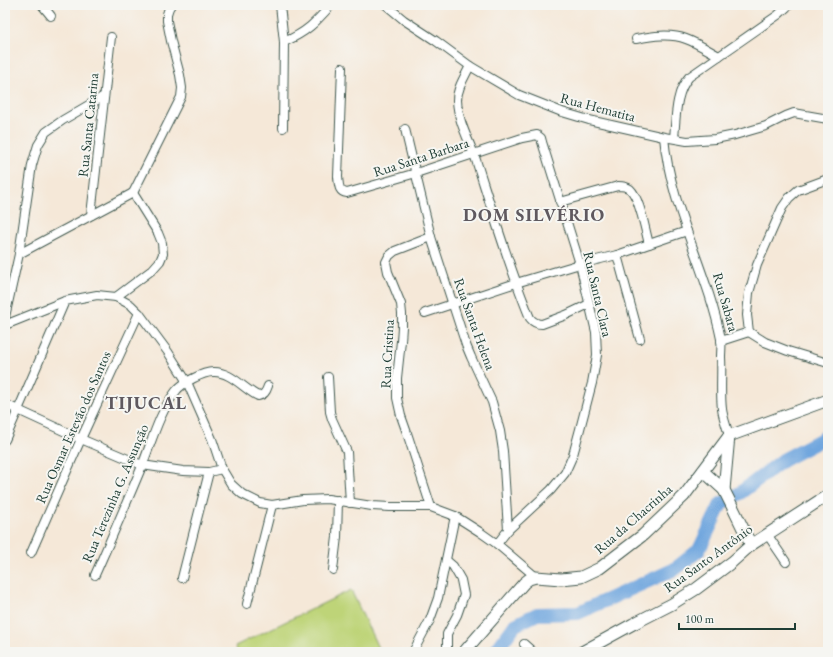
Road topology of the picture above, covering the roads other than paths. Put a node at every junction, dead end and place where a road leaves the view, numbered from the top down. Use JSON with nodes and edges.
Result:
{"nodes":[{"id":1,"x":42,"y":5,"type":"edge"},
{"id":2,"x":171,"y":5,"type":"edge"},
{"id":3,"x":280,"y":5,"type":"edge"},
{"id":4,"x":331,"y":5,"type":"edge"},
{"id":5,"x":386,"y":5,"type":"edge"},
{"id":6,"x":789,"y":5,"type":"edge"},
{"id":7,"x":51,"y":16,"type":"dead end"},
{"id":8,"x":110,"y":37,"type":"dead end"},
{"id":9,"x":636,"y":39,"type":"dead end"},
{"id":10,"x":284,"y":42,"type":"junction"},
{"id":11,"x":719,"y":56,"type":"junction"},
{"id":12,"x":470,"y":66,"type":"junction"},
{"id":13,"x":342,"y":68,"type":"dead end"},
{"id":14,"x":104,"y":96,"type":"junction"},
{"id":15,"x":828,"y":120,"type":"edge"},
{"id":16,"x":284,"y":128,"type":"dead end"},
{"id":17,"x":405,"y":128,"type":"dead end"},
{"id":18,"x":664,"y":137,"type":"junction"},
{"id":19,"x":522,"y":138,"type":"joint"},
{"id":20,"x":674,"y":138,"type":"junction"},
{"id":21,"x":474,"y":154,"type":"junction"},
{"id":22,"x":416,"y":173,"type":"junction"},
{"id":23,"x":828,"y":180,"type":"edge"},
{"id":24,"x":133,"y":193,"type":"junction"},
{"id":25,"x":560,"y":202,"type":"junction"},
{"id":26,"x":91,"y":215,"type":"junction"},
{"id":27,"x":687,"y":231,"type":"junction"},
{"id":28,"x":432,"y":237,"type":"junction"},
{"id":29,"x":649,"y":244,"type":"junction"},
{"id":30,"x":19,"y":254,"type":"junction"},
{"id":31,"x":617,"y":255,"type":"junction"},
{"id":32,"x":580,"y":264,"type":"junction"},
{"id":33,"x":516,"y":283,"type":"junction"},
{"id":34,"x":116,"y":297,"type":"junction"},
{"id":35,"x":65,"y":301,"type":"junction"},
{"id":36,"x":454,"y":304,"type":"junction"},
{"id":37,"x":589,"y":304,"type":"junction"},
{"id":38,"x":139,"y":313,"type":"junction"},
{"id":39,"x":425,"y":313,"type":"dead end"},
{"id":40,"x":5,"y":316,"type":"edge"},
{"id":41,"x":5,"y":325,"type":"edge"},
{"id":42,"x":749,"y":332,"type":"junction"},
{"id":43,"x":640,"y":339,"type":"dead end"},
{"id":44,"x":721,"y":341,"type":"junction"},
{"id":45,"x":828,"y":363,"type":"edge"},
{"id":46,"x":328,"y":377,"type":"dead end"},
{"id":47,"x":186,"y":382,"type":"junction"},
{"id":48,"x":268,"y":386,"type":"dead end"},
{"id":49,"x":828,"y":400,"type":"edge"},
{"id":50,"x":5,"y":404,"type":"edge"},
{"id":51,"x":18,"y":410,"type":"junction"},
{"id":52,"x":729,"y":436,"type":"junction"},
{"id":53,"x":80,"y":439,"type":"junction"},
{"id":54,"x":5,"y":440,"type":"edge"},
{"id":55,"x":142,"y":465,"type":"junction"},
{"id":56,"x":222,"y":469,"type":"junction"},
{"id":57,"x":703,"y":471,"type":"junction"},
{"id":58,"x":209,"y":472,"type":"junction"},
{"id":59,"x":725,"y":492,"type":"junction"},
{"id":60,"x":828,"y":495,"type":"edge"},
{"id":61,"x":338,"y":500,"type":"junction"},
{"id":62,"x":350,"y":502,"type":"junction"},
{"id":63,"x":272,"y":505,"type":"junction"},
{"id":64,"x":431,"y":507,"type":"junction"},
{"id":65,"x":455,"y":516,"type":"junction"},
{"id":66,"x":508,"y":530,"type":"junction"},
{"id":67,"x":767,"y":534,"type":"junction"},
{"id":68,"x":497,"y":544,"type":"junction"},
{"id":69,"x":751,"y":545,"type":"junction"},
{"id":70,"x":31,"y":553,"type":"dead end"},
{"id":71,"x":446,"y":560,"type":"junction"},
{"id":72,"x":786,"y":562,"type":"dead end"},
{"id":73,"x":333,"y":570,"type":"dead end"},
{"id":74,"x":95,"y":575,"type":"dead end"},
{"id":75,"x":536,"y":577,"type":"junction"},
{"id":76,"x":182,"y":578,"type":"dead end"},
{"id":77,"x":247,"y":604,"type":"dead end"},
{"id":78,"x":524,"y":644,"type":"dead end"},
{"id":79,"x":412,"y":652,"type":"edge"},
{"id":80,"x":447,"y":652,"type":"edge"},
{"id":81,"x":464,"y":652,"type":"edge"},
{"id":82,"x":533,"y":652,"type":"edge"},
{"id":83,"x":582,"y":652,"type":"edge"}],
"edges":[{"from":1,"to":7,"type":"street"},
{"from":2,"to":24,"type":"street"},
{"from":3,"to":10,"type":"street"},
{"from":4,"to":10,"type":"street"},
{"from":5,"to":12,"type":"street","name":"Rua Hematita"},
{"from":6,"to":11,"type":"street"},
{"from":8,"to":14,"type":"street","name":"Rua Santa Catarina"},
{"from":9,"to":11,"type":"street"},
{"from":10,"to":16,"type":"street"},
{"from":11,"to":20,"type":"street"},
{"from":12,"to":18,"type":"street","name":"Rua Hematita"},
{"from":12,"to":21,"type":"street"},
{"from":13,"to":22,"type":"street","name":"Rua Santa Barbara"},
{"from":14,"to":26,"type":"street","name":"Rua Santa Catarina"},
{"from":14,"to":30,"type":"street"},
{"from":15,"to":20,"type":"street","name":"Rua Hematita"},
{"from":17,"to":22,"type":"street","name":"Rua Santa Helena"},
{"from":18,"to":20,"type":"street","name":"Rua Hematita"},
{"from":18,"to":27,"type":"street","name":"Rua Sabara"},
{"from":19,"to":21,"type":"street","name":"Rua Santa Barbara"},
{"from":19,"to":25,"type":"street","name":"Rua Santa Clara"},
{"from":21,"to":22,"type":"street","name":"Rua Santa Barbara"},
{"from":21,"to":33,"type":"street"},
{"from":22,"to":28,"type":"street","name":"Rua Santa Helena"},
{"from":23,"to":42,"type":"street"},
{"from":24,"to":26,"type":"street"},
{"from":24,"to":34,"type":"street"},
{"from":25,"to":29,"type":"street"},
{"from":25,"to":32,"type":"street","name":"Rua Santa Clara"},
{"from":26,"to":30,"type":"street"},
{"from":27,"to":29,"type":"street"},
{"from":27,"to":44,"type":"street","name":"Rua Sabara"},
{"from":28,"to":36,"type":"street","name":"Rua Santa Helena"},
{"from":28,"to":64,"type":"street","name":"Rua Cristina"},
{"from":29,"to":31,"type":"street"},
{"from":30,"to":40,"type":"street"},
{"from":31,"to":32,"type":"street"},
{"from":31,"to":43,"type":"street"},
{"from":32,"to":33,"type":"street"},
{"from":32,"to":37,"type":"street","name":"Rua Santa Clara"},
{"from":33,"to":36,"type":"street"},
{"from":33,"to":37,"type":"street"},
{"from":34,"to":35,"type":"street"},
{"from":34,"to":38,"type":"street"},
{"from":35,"to":41,"type":"street"},
{"from":35,"to":51,"type":"street"},
{"from":36,"to":39,"type":"street"},
{"from":36,"to":66,"type":"street","name":"Rua Santa Helena"},
{"from":37,"to":66,"type":"street","name":"Rua Santa Clara"},
{"from":38,"to":47,"type":"street"},
{"from":38,"to":53,"type":"street","name":"Rua Osmar Estevão dos Santos"},
{"from":42,"to":44,"type":"street"},
{"from":42,"to":45,"type":"street"},
{"from":44,"to":52,"type":"street","name":"Rua Sabara"},
{"from":46,"to":62,"type":"street"},
{"from":47,"to":48,"type":"street"},
{"from":47,"to":55,"type":"street","name":"Rua Terezinha G. Assunção"},
{"from":47,"to":56,"type":"street"},
{"from":49,"to":52,"type":"main road"},
{"from":50,"to":51,"type":"street"},
{"from":51,"to":53,"type":"street"},
{"from":51,"to":54,"type":"street"},
{"from":52,"to":57,"type":"main road"},
{"from":52,"to":59,"type":"main road"},
{"from":53,"to":55,"type":"street"},
{"from":53,"to":70,"type":"street","name":"Rua Osmar Estevão dos Santos"},
{"from":55,"to":58,"type":"street"},
{"from":55,"to":74,"type":"street","name":"Rua Terezinha G. Assunção"},
{"from":56,"to":58,"type":"street"},
{"from":56,"to":63,"type":"street"},
{"from":57,"to":59,"type":"main road"},
{"from":57,"to":75,"type":"main road","name":"Rua da Chacrinha"},
{"from":58,"to":76,"type":"street"},
{"from":59,"to":69,"type":"main road"},
{"from":60,"to":67,"type":"main road","name":"Rua Santo Antônio"},
{"from":61,"to":62,"type":"street"},
{"from":61,"to":63,"type":"street"},
{"from":61,"to":73,"type":"street"},
{"from":62,"to":64,"type":"street"},
{"from":63,"to":77,"type":"street"},
{"from":64,"to":65,"type":"street"},
{"from":65,"to":68,"type":"street"},
{"from":65,"to":71,"type":"street"},
{"from":66,"to":68,"type":"street","name":"Rua Santa Clara"},
{"from":67,"to":69,"type":"main road","name":"Rua Santo Antônio"},
{"from":67,"to":72,"type":"street"},
{"from":68,"to":75,"type":"street"},
{"from":69,"to":83,"type":"main road","name":"Rua Santo Antônio"},
{"from":71,"to":79,"type":"street"},
{"from":71,"to":80,"type":"street"},
{"from":75,"to":81,"type":"main road"},
{"from":78,"to":82,"type":"street"}]}
